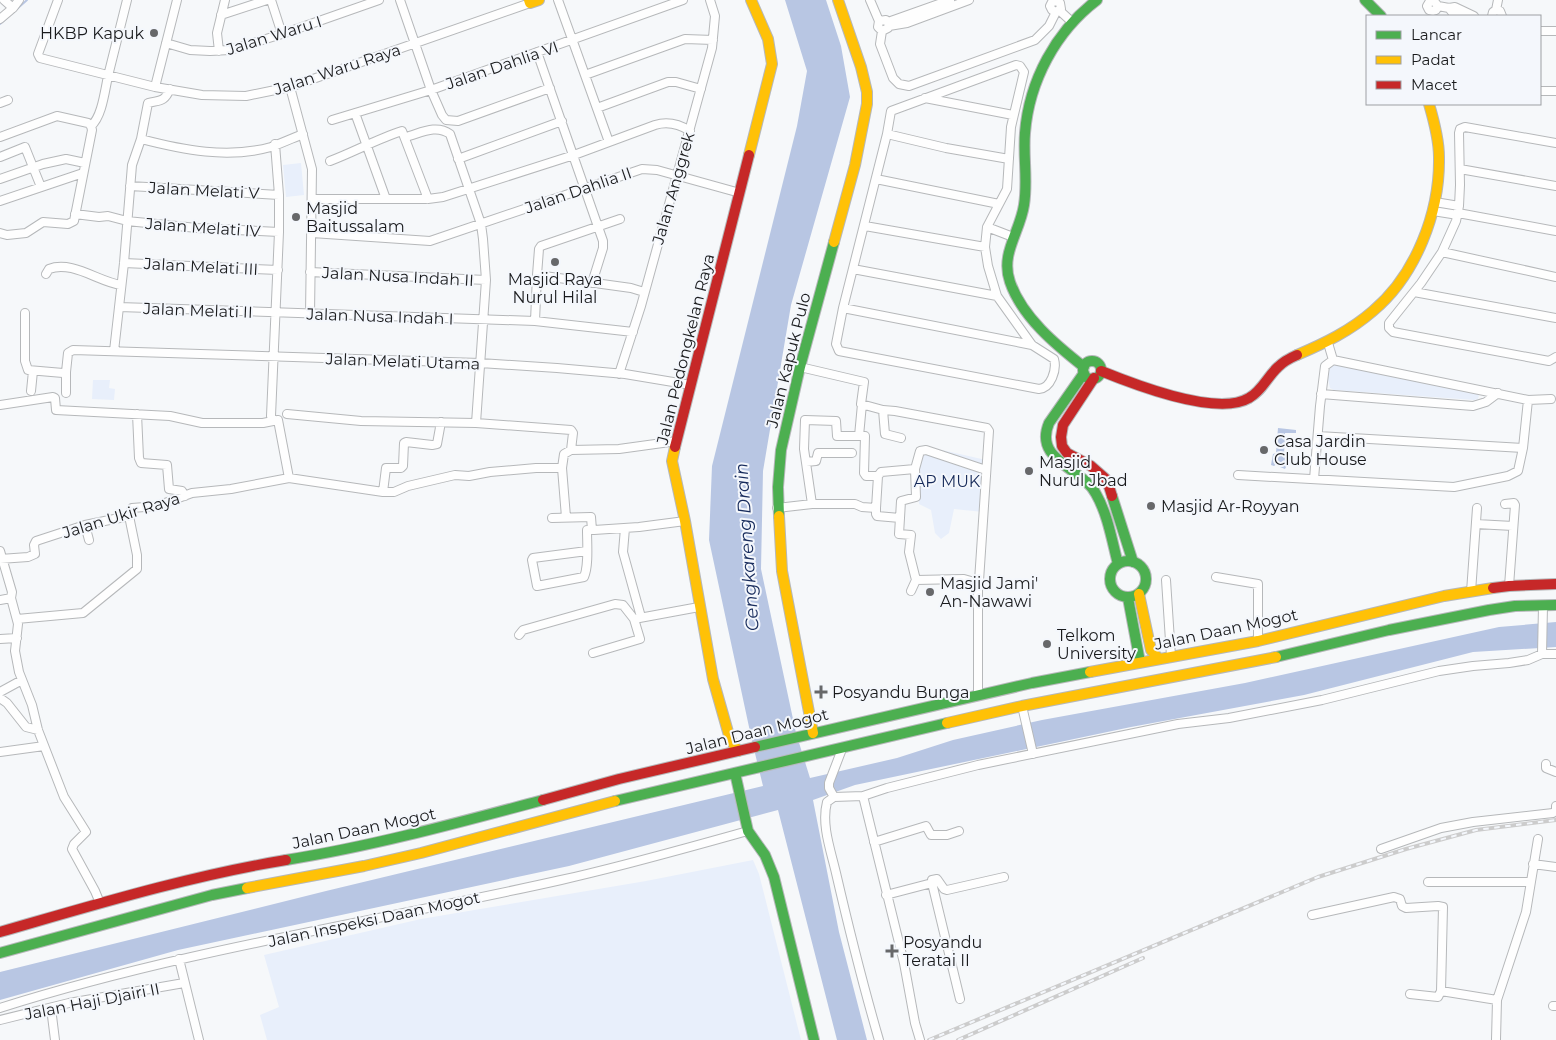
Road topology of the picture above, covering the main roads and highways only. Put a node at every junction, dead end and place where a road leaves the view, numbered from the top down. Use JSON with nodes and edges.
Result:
{"nodes":[{"id":1,"x":751,"y":0,"type":"edge"},
{"id":2,"x":838,"y":0,"type":"edge"},
{"id":3,"x":1096,"y":0,"type":"edge"},
{"id":4,"x":1365,"y":0,"type":"edge"},
{"id":5,"x":1380,"y":15,"type":"edge"},
{"id":6,"x":1430,"y":105,"type":"edge"},
{"id":7,"x":1085,"y":368,"type":"junction"},
{"id":8,"x":1097,"y":374,"type":"junction"},
{"id":9,"x":1133,"y":562,"type":"junction"},
{"id":10,"x":1118,"y":564,"type":"junction"},
{"id":11,"x":1556,"y":584,"type":"edge"},
{"id":12,"x":1139,"y":594,"type":"junction"},
{"id":13,"x":1128,"y":598,"type":"junction"},
{"id":14,"x":1556,"y":605,"type":"edge"},
{"id":15,"x":1258,"y":641,"type":"junction"},
{"id":16,"x":1270,"y":658,"type":"junction"},
{"id":17,"x":1159,"y":659,"type":"junction"},
{"id":18,"x":1140,"y":662,"type":"junction"},
{"id":19,"x":1255,"y":662,"type":"junction"},
{"id":20,"x":1144,"y":682,"type":"junction"},
{"id":21,"x":813,"y":733,"type":"junction"},
{"id":22,"x":735,"y":752,"type":"junction"},
{"id":23,"x":740,"y":772,"type":"junction"},
{"id":24,"x":0,"y":932,"type":"edge"},
{"id":25,"x":0,"y":953,"type":"edge"},
{"id":26,"x":814,"y":1040,"type":"edge"}],
"edges":[{"from":1,"to":22,"type":"main road","name":"Jalan Pedongkelan Raya"},
{"from":2,"to":21,"type":"main road","name":"Jalan Kapuk Pulo"},
{"from":3,"to":7,"type":"main road"},
{"from":4,"to":5,"type":"main road"},
{"from":6,"to":8,"type":"main road"},
{"from":7,"to":8,"type":"main road"},
{"from":7,"to":8,"type":"main road"},
{"from":7,"to":10,"type":"main road"},
{"from":8,"to":9,"type":"main road"},
{"from":9,"to":10,"type":"main road"},
{"from":9,"to":12,"type":"main road"},
{"from":10,"to":13,"type":"main road"},
{"from":11,"to":15,"type":"main road","name":"Jalan Daan Mogot"},
{"from":12,"to":13,"type":"main road"},
{"from":12,"to":17,"type":"main road"},
{"from":13,"to":18,"type":"main road"},
{"from":14,"to":16,"type":"main road"},
{"from":15,"to":16,"type":"main road"},
{"from":15,"to":17,"type":"main road","name":"Jalan Daan Mogot"},
{"from":15,"to":19,"type":"main road"},
{"from":16,"to":19,"type":"main road"},
{"from":17,"to":18,"type":"main road","name":"Jalan Daan Mogot"},
{"from":18,"to":20,"type":"main road"},
{"from":18,"to":21,"type":"main road","name":"Jalan Daan Mogot"},
{"from":19,"to":20,"type":"main road"},
{"from":20,"to":23,"type":"main road"},
{"from":21,"to":22,"type":"main road","name":"Jalan Daan Mogot"},
{"from":22,"to":24,"type":"main road","name":"Jalan Daan Mogot"},
{"from":23,"to":25,"type":"main road"},
{"from":23,"to":26,"type":"main road"}]}
